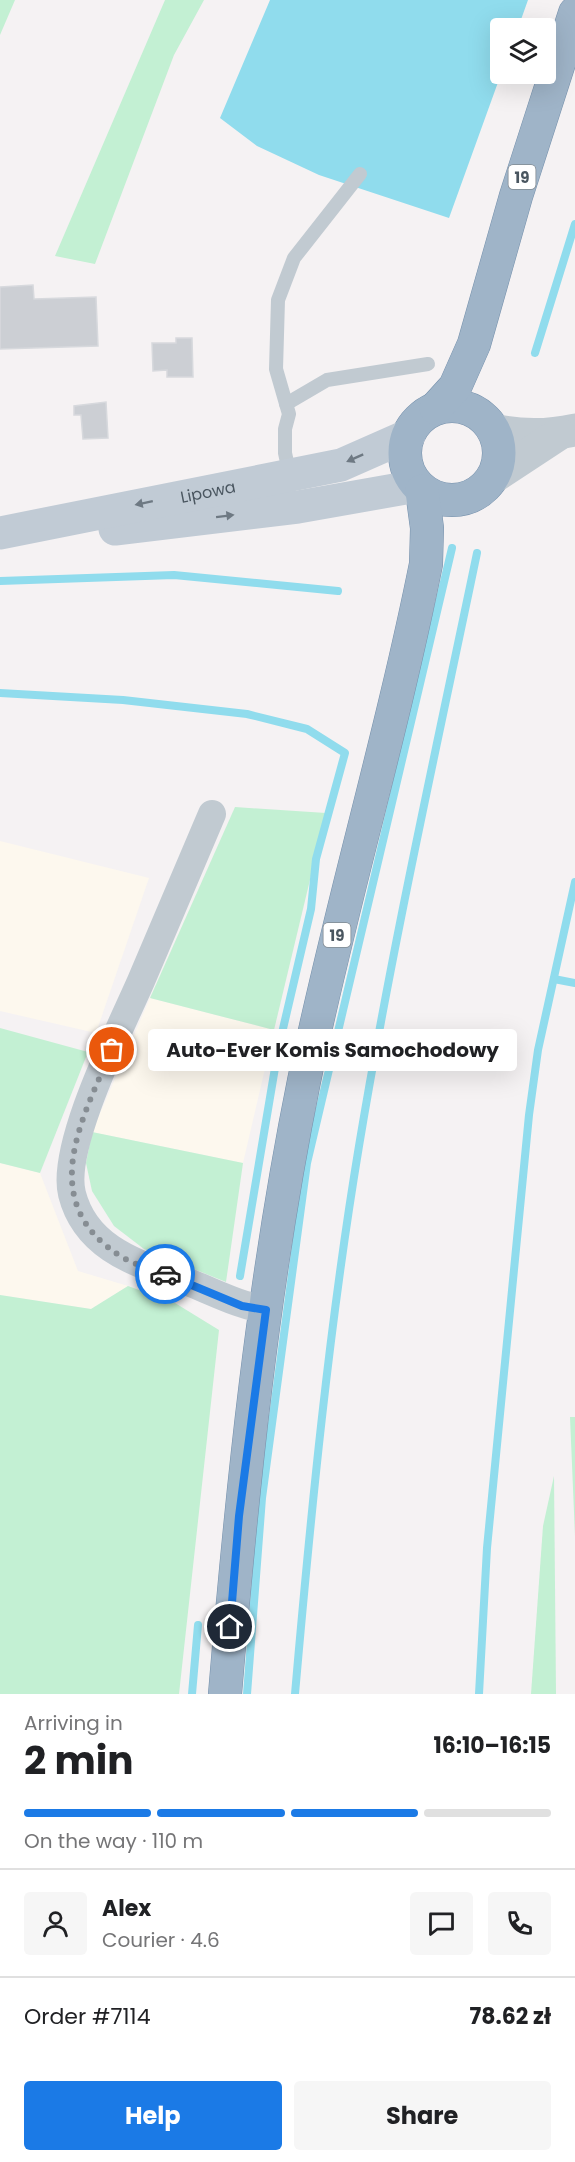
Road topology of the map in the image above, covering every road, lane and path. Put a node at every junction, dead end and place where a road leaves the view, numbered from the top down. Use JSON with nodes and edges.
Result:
{"nodes":[{"id":1,"x":575,"y":13,"type":"edge"},
{"id":2,"x":360,"y":174,"type":"dead end"},
{"id":3,"x":474,"y":344,"type":"junction"},
{"id":4,"x":428,"y":364,"type":"dead end"},
{"id":5,"x":286,"y":404,"type":"junction"},
{"id":6,"x":436,"y":408,"type":"junction"},
{"id":7,"x":484,"y":420,"type":"junction"},
{"id":8,"x":567,"y":432,"type":"edge"},
{"id":9,"x":409,"y":435,"type":"junction"},
{"id":10,"x":492,"y":478,"type":"junction"},
{"id":11,"x":419,"y":489,"type":"junction"},
{"id":12,"x":294,"y":491,"type":"junction"},
{"id":13,"x":460,"y":502,"type":"junction"},
{"id":14,"x":0,"y":533,"type":"edge"},
{"id":15,"x":0,"y":540,"type":"edge"},
{"id":16,"x":426,"y":564,"type":"junction"},
{"id":17,"x":212,"y":814,"type":"dead end"},
{"id":18,"x":266,"y":1310,"type":"junction"},
{"id":19,"x":225,"y":1694,"type":"edge"}],
"edges":[{"from":1,"to":3,"type":"highway","number":"19"},
{"from":2,"to":5,"type":"lane"},
{"from":3,"to":6,"type":"highway","number":"19"},
{"from":3,"to":7,"type":"highway","number":"19"},
{"from":4,"to":5,"type":"lane"},
{"from":5,"to":12,"type":"lane"},
{"from":6,"to":7,"type":"highway"},
{"from":6,"to":9,"type":"highway","name":"Lipowa","number":"19"},
{"from":7,"to":8,"type":"street"},
{"from":7,"to":10,"type":"highway","number":"19"},
{"from":8,"to":10,"type":"street"},
{"from":9,"to":11,"type":"highway","number":"19"},
{"from":9,"to":12,"type":"main road","name":"Lipowa","one_way":true},
{"from":10,"to":13,"type":"highway","number":"19"},
{"from":11,"to":12,"type":"main road","name":"Lipowa"},
{"from":11,"to":13,"type":"highway","name":"Lipowa"},
{"from":11,"to":16,"type":"highway","number":"19"},
{"from":12,"to":14,"type":"main road","name":"Lipowa","one_way":true},
{"from":15,"to":12,"type":"main road","name":"Lipowa","one_way":true},
{"from":13,"to":16,"type":"highway","number":"19"},
{"from":16,"to":18,"type":"highway","number":"19"},
{"from":17,"to":18,"type":"street"},
{"from":18,"to":19,"type":"highway","number":"19"}]}
